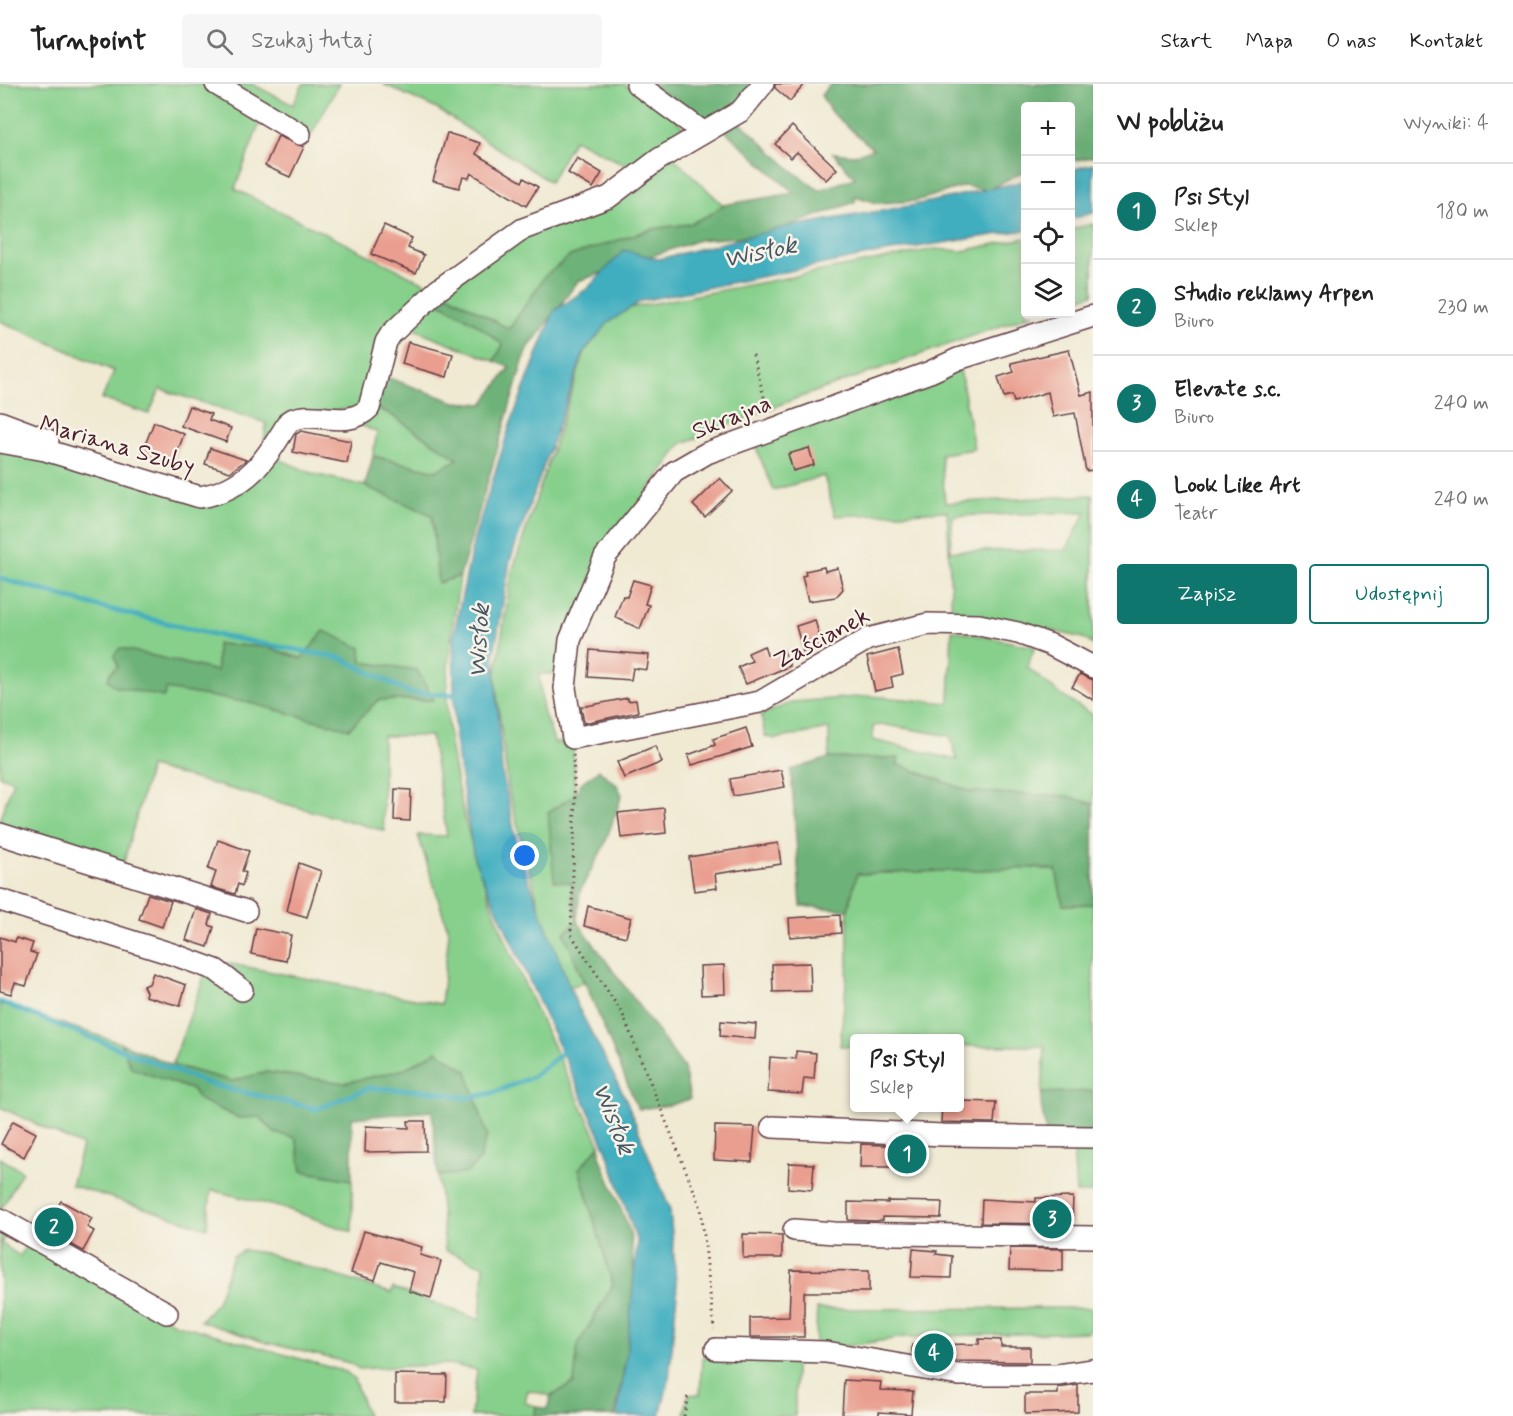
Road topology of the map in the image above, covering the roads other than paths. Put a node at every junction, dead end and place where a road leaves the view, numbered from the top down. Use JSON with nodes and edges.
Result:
{"nodes":[{"id":1,"x":216,"y":84,"type":"edge"},
{"id":2,"x":637,"y":84,"type":"edge"},
{"id":3,"x":763,"y":84,"type":"edge"},
{"id":4,"x":703,"y":132,"type":"junction"},
{"id":5,"x":300,"y":134,"type":"dead end"},
{"id":6,"x":1093,"y":315,"type":"edge"},
{"id":7,"x":0,"y":422,"type":"edge"},
{"id":8,"x":0,"y":442,"type":"edge"},
{"id":9,"x":157,"y":474,"type":"dead end"},
{"id":10,"x":1093,"y":667,"type":"edge"},
{"id":11,"x":573,"y":738,"type":"joint"},
{"id":12,"x":0,"y":834,"type":"edge"},
{"id":13,"x":6,"y":894,"type":"edge"},
{"id":14,"x":246,"y":911,"type":"dead end"},
{"id":15,"x":242,"y":990,"type":"dead end"},
{"id":16,"x":772,"y":1126,"type":"dead end"},
{"id":17,"x":1093,"y":1137,"type":"edge"},
{"id":18,"x":0,"y":1219,"type":"edge"},
{"id":19,"x":794,"y":1230,"type":"dead end"},
{"id":20,"x":1093,"y":1237,"type":"edge"},
{"id":21,"x":167,"y":1313,"type":"dead end"},
{"id":22,"x":716,"y":1349,"type":"road end"},
{"id":23,"x":1093,"y":1370,"type":"edge"}],
"edges":[{"from":1,"to":5,"type":"street"},
{"from":2,"to":4,"type":"street"},
{"from":3,"to":4,"type":"street","name":"Mariana Szuby"},
{"from":4,"to":8,"type":"street","name":"Mariana Szuby"},
{"from":6,"to":11,"type":"street","name":"Skrajna"},
{"from":7,"to":9,"type":"street"},
{"from":10,"to":11,"type":"street","name":"Zaścianek"},
{"from":12,"to":14,"type":"street"},
{"from":13,"to":15,"type":"street"},
{"from":16,"to":17,"type":"street"},
{"from":18,"to":21,"type":"street"},
{"from":19,"to":20,"type":"street"},
{"from":22,"to":23,"type":"street"}]}
